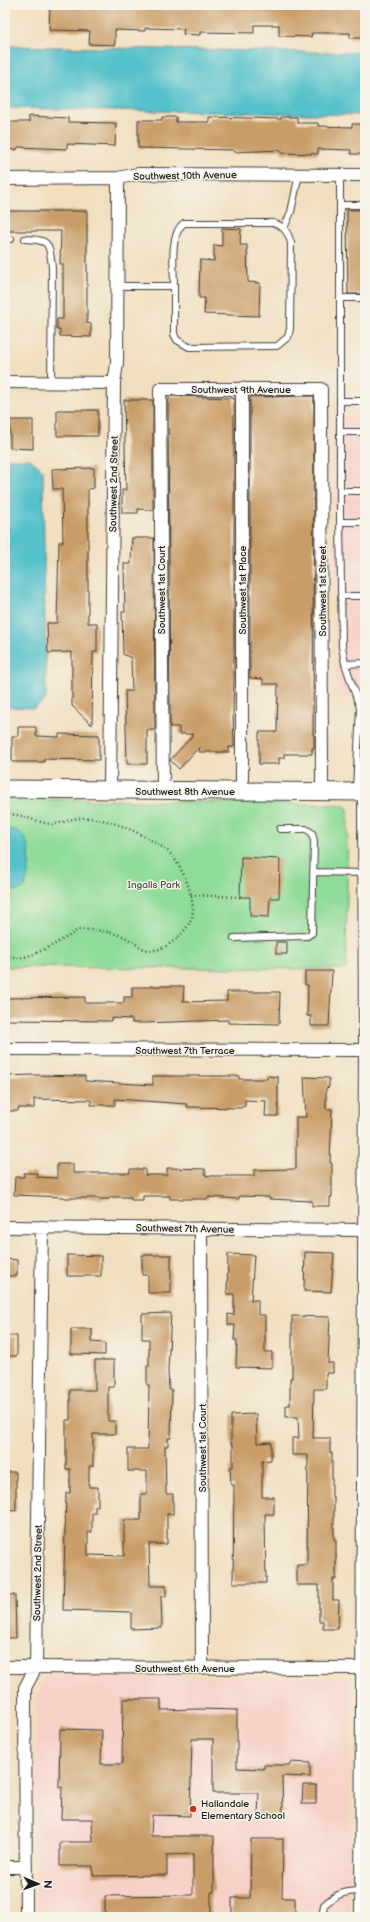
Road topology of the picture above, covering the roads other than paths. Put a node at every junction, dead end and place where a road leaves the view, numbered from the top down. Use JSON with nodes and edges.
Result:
{"nodes":[{"id":1,"x":299,"y":174,"type":"junction"},
{"id":2,"x":340,"y":174,"type":"junction"},
{"id":3,"x":365,"y":175,"type":"edge"},
{"id":4,"x":118,"y":178,"type":"junction"},
{"id":5,"x":5,"y":179,"type":"edge"},
{"id":6,"x":340,"y":205,"type":"junction"},
{"id":7,"x":365,"y":205,"type":"edge"},
{"id":8,"x":284,"y":228,"type":"junction"},
{"id":9,"x":25,"y":239,"type":"dead end"},
{"id":10,"x":118,"y":286,"type":"junction"},
{"id":11,"x":174,"y":286,"type":"junction"},
{"id":12,"x":340,"y":298,"type":"junction"},
{"id":13,"x":365,"y":298,"type":"edge"},
{"id":14,"x":5,"y":382,"type":"edge"},
{"id":15,"x":51,"y":382,"type":"junction"},
{"id":16,"x":114,"y":383,"type":"junction"},
{"id":17,"x":160,"y":388,"type":"joint"},
{"id":18,"x":242,"y":388,"type":"junction"},
{"id":19,"x":322,"y":389,"type":"joint"},
{"id":20,"x":340,"y":401,"type":"junction"},
{"id":21,"x":365,"y":401,"type":"edge"},
{"id":22,"x":340,"y":432,"type":"junction"},
{"id":23,"x":365,"y":432,"type":"edge"},
{"id":24,"x":340,"y":491,"type":"junction"},
{"id":25,"x":365,"y":491,"type":"edge"},
{"id":26,"x":340,"y":522,"type":"junction"},
{"id":27,"x":365,"y":522,"type":"edge"},
{"id":28,"x":341,"y":596,"type":"junction"},
{"id":29,"x":365,"y":596,"type":"edge"},
{"id":30,"x":365,"y":632,"type":"edge"},
{"id":31,"x":345,"y":664,"type":"junction"},
{"id":32,"x":365,"y":664,"type":"edge"},
{"id":33,"x":5,"y":789,"type":"edge"},
{"id":34,"x":110,"y":791,"type":"junction"},
{"id":35,"x":163,"y":791,"type":"junction"},
{"id":36,"x":242,"y":791,"type":"junction"},
{"id":37,"x":322,"y":792,"type":"junction"},
{"id":38,"x":362,"y":792,"type":"edge"},
{"id":39,"x":280,"y":829,"type":"dead end"},
{"id":40,"x":314,"y":872,"type":"junction"},
{"id":41,"x":365,"y":873,"type":"edge"},
{"id":42,"x":365,"y":881,"type":"edge"},
{"id":43,"x":365,"y":917,"type":"edge"},
{"id":44,"x":234,"y":938,"type":"dead end"},
{"id":45,"x":365,"y":972,"type":"edge"},
{"id":46,"x":365,"y":1043,"type":"edge"},
{"id":47,"x":5,"y":1050,"type":"edge"},
{"id":48,"x":365,"y":1050,"type":"edge"},
{"id":49,"x":365,"y":1055,"type":"edge"},
{"id":50,"x":5,"y":1227,"type":"edge"},
{"id":51,"x":42,"y":1227,"type":"junction"},
{"id":52,"x":201,"y":1228,"type":"junction"},
{"id":53,"x":364,"y":1230,"type":"edge"},
{"id":54,"x":364,"y":1460,"type":"edge"},
{"id":55,"x":364,"y":1585,"type":"edge"},
{"id":56,"x":5,"y":1667,"type":"edge"},
{"id":57,"x":36,"y":1667,"type":"junction"},
{"id":58,"x":202,"y":1668,"type":"junction"},
{"id":59,"x":364,"y":1668,"type":"edge"},
{"id":60,"x":5,"y":1867,"type":"edge"},
{"id":61,"x":26,"y":1867,"type":"junction"},
{"id":62,"x":361,"y":1891,"type":"junction"},
{"id":63,"x":362,"y":1909,"type":"edge"},
{"id":64,"x":26,"y":1917,"type":"edge"},
{"id":65,"x":322,"y":1917,"type":"edge"}],
"edges":[{"from":1,"to":2,"type":"street","name":"Southwest 10th Avenue"},
{"from":1,"to":4,"type":"street","name":"Southwest 10th Avenue"},
{"from":1,"to":8,"type":"lane"},
{"from":2,"to":3,"type":"street","name":"Southwest 10th Avenue"},
{"from":2,"to":6,"type":"lane"},
{"from":4,"to":5,"type":"street","name":"Southwest 10th Avenue"},
{"from":4,"to":10,"type":"street","name":"Southwest 2nd Street"},
{"from":6,"to":7,"type":"lane"},
{"from":6,"to":12,"type":"lane"},
{"from":8,"to":11,"type":"lane"},
{"from":8,"to":11,"type":"lane"},
{"from":9,"to":15,"type":"lane"},
{"from":10,"to":11,"type":"lane"},
{"from":10,"to":16,"type":"street","name":"Southwest 2nd Street"},
{"from":12,"to":13,"type":"lane"},
{"from":12,"to":20,"type":"lane"},
{"from":14,"to":15,"type":"street"},
{"from":15,"to":16,"type":"street"},
{"from":16,"to":34,"type":"street","name":"Southwest 2nd Street"},
{"from":17,"to":18,"type":"street","name":"Southwest 9th Avenue"},
{"from":17,"to":35,"type":"street","name":"Southwest 1st Court"},
{"from":18,"to":19,"type":"street","name":"Southwest 9th Avenue"},
{"from":18,"to":36,"type":"street","name":"Southwest 1st Place"},
{"from":19,"to":37,"type":"street","name":"Southwest 1st Street"},
{"from":20,"to":21,"type":"lane"},
{"from":20,"to":22,"type":"lane"},
{"from":22,"to":23,"type":"lane"},
{"from":22,"to":24,"type":"lane"},
{"from":24,"to":25,"type":"lane"},
{"from":24,"to":26,"type":"lane"},
{"from":26,"to":27,"type":"lane"},
{"from":26,"to":28,"type":"lane"},
{"from":28,"to":29,"type":"lane"},
{"from":28,"to":31,"type":"lane"},
{"from":29,"to":30,"type":"lane"},
{"from":31,"to":32,"type":"lane"},
{"from":31,"to":38,"type":"lane"},
{"from":33,"to":34,"type":"street","name":"Southwest 8th Avenue"},
{"from":34,"to":35,"type":"street","name":"Southwest 8th Avenue"},
{"from":35,"to":36,"type":"street","name":"Southwest 8th Avenue"},
{"from":36,"to":37,"type":"street","name":"Southwest 8th Avenue"},
{"from":37,"to":38,"type":"street","name":"Southwest 8th Avenue"},
{"from":38,"to":41,"type":"street"},
{"from":39,"to":40,"type":"lane"},
{"from":40,"to":41,"type":"lane"},
{"from":40,"to":44,"type":"lane"},
{"from":41,"to":42,"type":"street"},
{"from":42,"to":43,"type":"street"},
{"from":43,"to":45,"type":"street"},
{"from":45,"to":46,"type":"street"},
{"from":47,"to":48,"type":"street","name":"Southwest 7th Terrace"},
{"from":49,"to":53,"type":"street"},
{"from":50,"to":51,"type":"street","name":"Southwest 7th Avenue"},
{"from":51,"to":52,"type":"street","name":"Southwest 7th Avenue"},
{"from":51,"to":57,"type":"street","name":"Southwest 2nd Street"},
{"from":52,"to":53,"type":"street","name":"Southwest 7th Avenue"},
{"from":52,"to":58,"type":"street","name":"Southwest 1st Court"},
{"from":53,"to":54,"type":"street"},
{"from":54,"to":55,"type":"street"},
{"from":55,"to":59,"type":"street"},
{"from":56,"to":57,"type":"street","name":"Southwest 6th Avenue"},
{"from":57,"to":58,"type":"street","name":"Southwest 6th Avenue"},
{"from":57,"to":61,"type":"street","name":"Southwest 2nd Street"},
{"from":58,"to":59,"type":"street","name":"Southwest 6th Avenue"},
{"from":59,"to":62,"type":"street"},
{"from":60,"to":61,"type":"street"},
{"from":61,"to":64,"type":"street","name":"Southwest 2nd Street"},
{"from":62,"to":63,"type":"street"},
{"from":62,"to":65,"type":"lane"}]}
